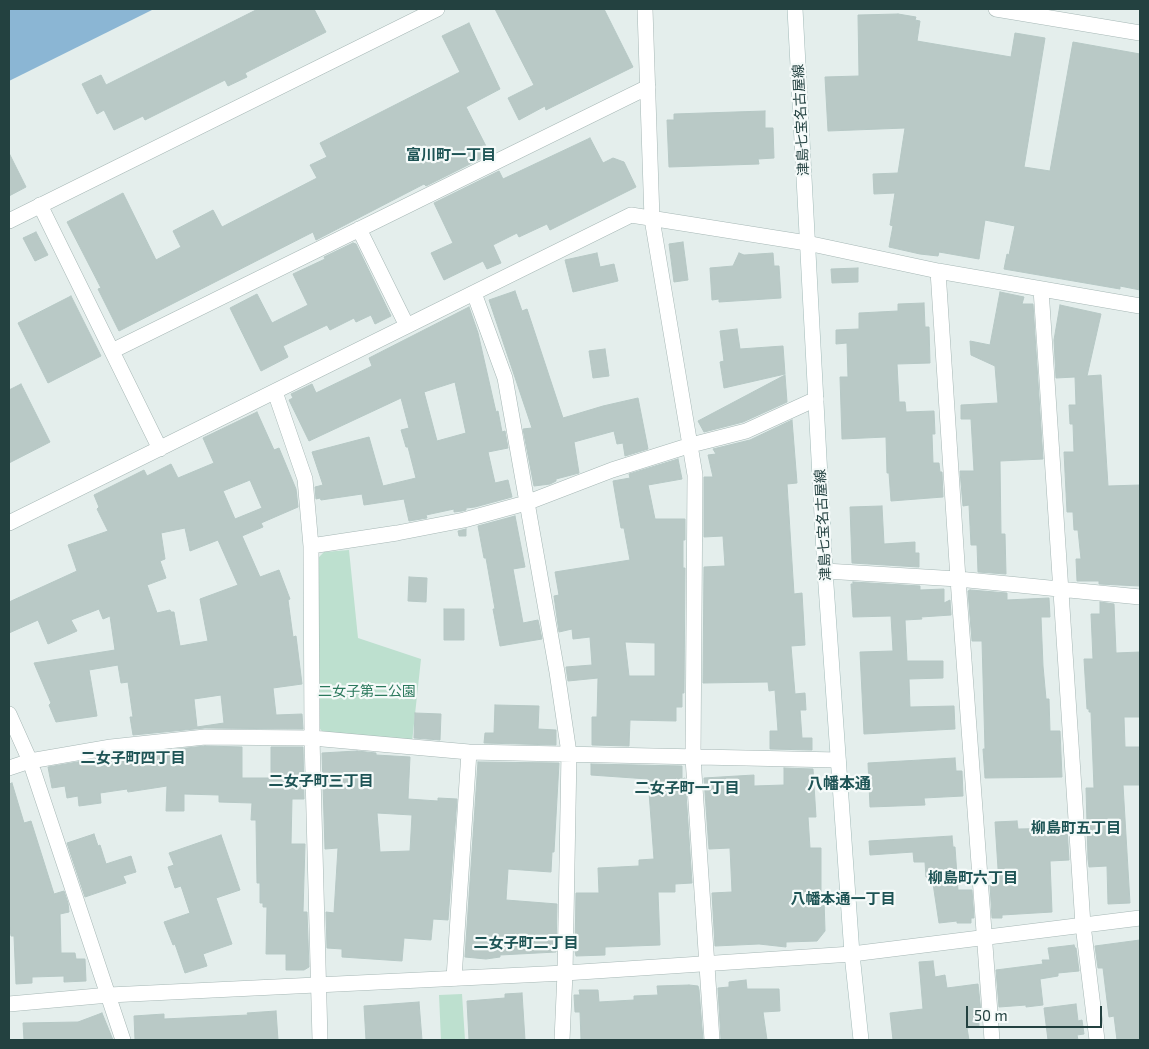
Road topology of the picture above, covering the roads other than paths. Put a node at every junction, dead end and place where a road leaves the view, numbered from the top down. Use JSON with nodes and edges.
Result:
{"nodes":[{"id":1,"x":438,"y":9,"type":"edge"},
{"id":2,"x":645,"y":9,"type":"edge"},
{"id":3,"x":795,"y":9,"type":"edge"},
{"id":4,"x":996,"y":9,"type":"edge"},
{"id":5,"x":1140,"y":33,"type":"edge"},
{"id":6,"x":648,"y":87,"type":"junction"},
{"id":7,"x":40,"y":206,"type":"junction"},
{"id":8,"x":652,"y":219,"type":"junction"},
{"id":9,"x":9,"y":221,"type":"edge"},
{"id":10,"x":359,"y":229,"type":"junction"},
{"id":11,"x":807,"y":243,"type":"junction"},
{"id":12,"x":938,"y":271,"type":"junction"},
{"id":13,"x":1041,"y":289,"type":"junction"},
{"id":14,"x":474,"y":293,"type":"junction"},
{"id":15,"x":1140,"y":306,"type":"edge"},
{"id":16,"x":407,"y":326,"type":"junction"},
{"id":17,"x":112,"y":351,"type":"junction"},
{"id":18,"x":275,"y":392,"type":"junction"},
{"id":19,"x":816,"y":399,"type":"junction"},
{"id":20,"x":691,"y":445,"type":"junction"},
{"id":21,"x":160,"y":448,"type":"junction"},
{"id":22,"x":526,"y":503,"type":"junction"},
{"id":23,"x":9,"y":523,"type":"edge"},
{"id":24,"x":311,"y":546,"type":"junction"},
{"id":25,"x":825,"y":571,"type":"junction"},
{"id":26,"x":958,"y":579,"type":"junction"},
{"id":27,"x":1062,"y":589,"type":"junction"},
{"id":28,"x":1140,"y":597,"type":"edge"},
{"id":29,"x":9,"y":714,"type":"edge"},
{"id":30,"x":312,"y":738,"type":"junction"},
{"id":31,"x":469,"y":752,"type":"junction"},
{"id":32,"x":569,"y":754,"type":"junction"},
{"id":33,"x":693,"y":758,"type":"junction"},
{"id":34,"x":838,"y":760,"type":"junction"},
{"id":35,"x":30,"y":761,"type":"junction"},
{"id":36,"x":9,"y":768,"type":"edge"},
{"id":37,"x":1140,"y":918,"type":"edge"},
{"id":38,"x":1083,"y":925,"type":"junction"},
{"id":39,"x":985,"y":938,"type":"junction"},
{"id":40,"x":852,"y":954,"type":"junction"},
{"id":41,"x":706,"y":964,"type":"junction"},
{"id":42,"x":565,"y":972,"type":"junction"},
{"id":43,"x":454,"y":978,"type":"junction"},
{"id":44,"x":318,"y":986,"type":"junction"},
{"id":45,"x":109,"y":995,"type":"junction"},
{"id":46,"x":9,"y":1004,"type":"edge"},
{"id":47,"x":123,"y":1040,"type":"edge"},
{"id":48,"x":320,"y":1040,"type":"edge"},
{"id":49,"x":562,"y":1040,"type":"edge"},
{"id":50,"x":712,"y":1040,"type":"edge"},
{"id":51,"x":861,"y":1040,"type":"edge"},
{"id":52,"x":992,"y":1040,"type":"edge"},
{"id":53,"x":1097,"y":1040,"type":"edge"}],
"edges":[{"from":1,"to":7,"type":"street"},
{"from":2,"to":6,"type":"street"},
{"from":3,"to":11,"type":"street","name":"津島七宝名古屋線"},
{"from":4,"to":5,"type":"street"},
{"from":6,"to":8,"type":"street"},
{"from":6,"to":10,"type":"street"},
{"from":7,"to":9,"type":"street"},
{"from":7,"to":17,"type":"street"},
{"from":8,"to":11,"type":"street"},
{"from":8,"to":14,"type":"street"},
{"from":8,"to":20,"type":"street"},
{"from":10,"to":16,"type":"street"},
{"from":10,"to":17,"type":"street"},
{"from":11,"to":12,"type":"street"},
{"from":11,"to":19,"type":"street","name":"津島七宝名古屋線"},
{"from":12,"to":13,"type":"street"},
{"from":12,"to":26,"type":"street"},
{"from":13,"to":15,"type":"street"},
{"from":13,"to":27,"type":"street"},
{"from":14,"to":16,"type":"street"},
{"from":14,"to":22,"type":"street"},
{"from":16,"to":18,"type":"street"},
{"from":17,"to":21,"type":"street"},
{"from":18,"to":21,"type":"street"},
{"from":18,"to":24,"type":"street"},
{"from":19,"to":20,"type":"street"},
{"from":19,"to":25,"type":"street","name":"津島七宝名古屋線"},
{"from":20,"to":22,"type":"street"},
{"from":20,"to":33,"type":"street"},
{"from":21,"to":23,"type":"street"},
{"from":22,"to":24,"type":"street"},
{"from":22,"to":32,"type":"street"},
{"from":24,"to":30,"type":"street"},
{"from":25,"to":26,"type":"street"},
{"from":25,"to":34,"type":"street","name":"津島七宝名古屋線"},
{"from":26,"to":27,"type":"street"},
{"from":26,"to":39,"type":"street"},
{"from":27,"to":28,"type":"street"},
{"from":27,"to":38,"type":"street"},
{"from":29,"to":35,"type":"street"},
{"from":30,"to":31,"type":"street"},
{"from":30,"to":35,"type":"street"},
{"from":30,"to":44,"type":"street"},
{"from":31,"to":32,"type":"street"},
{"from":31,"to":43,"type":"street"},
{"from":32,"to":33,"type":"street"},
{"from":32,"to":42,"type":"street"},
{"from":33,"to":34,"type":"street"},
{"from":33,"to":41,"type":"street"},
{"from":34,"to":40,"type":"street","name":"津島七宝名古屋線"},
{"from":35,"to":36,"type":"street"},
{"from":35,"to":45,"type":"street"},
{"from":37,"to":38,"type":"street"},
{"from":38,"to":39,"type":"street"},
{"from":38,"to":53,"type":"street"},
{"from":39,"to":40,"type":"street"},
{"from":39,"to":52,"type":"street"},
{"from":40,"to":41,"type":"street"},
{"from":40,"to":51,"type":"street","name":"津島七宝名古屋線"},
{"from":41,"to":42,"type":"street"},
{"from":41,"to":50,"type":"street"},
{"from":42,"to":43,"type":"street"},
{"from":42,"to":49,"type":"street"},
{"from":43,"to":44,"type":"street"},
{"from":44,"to":45,"type":"street"},
{"from":44,"to":48,"type":"street"},
{"from":45,"to":46,"type":"street"},
{"from":45,"to":47,"type":"street"}]}
